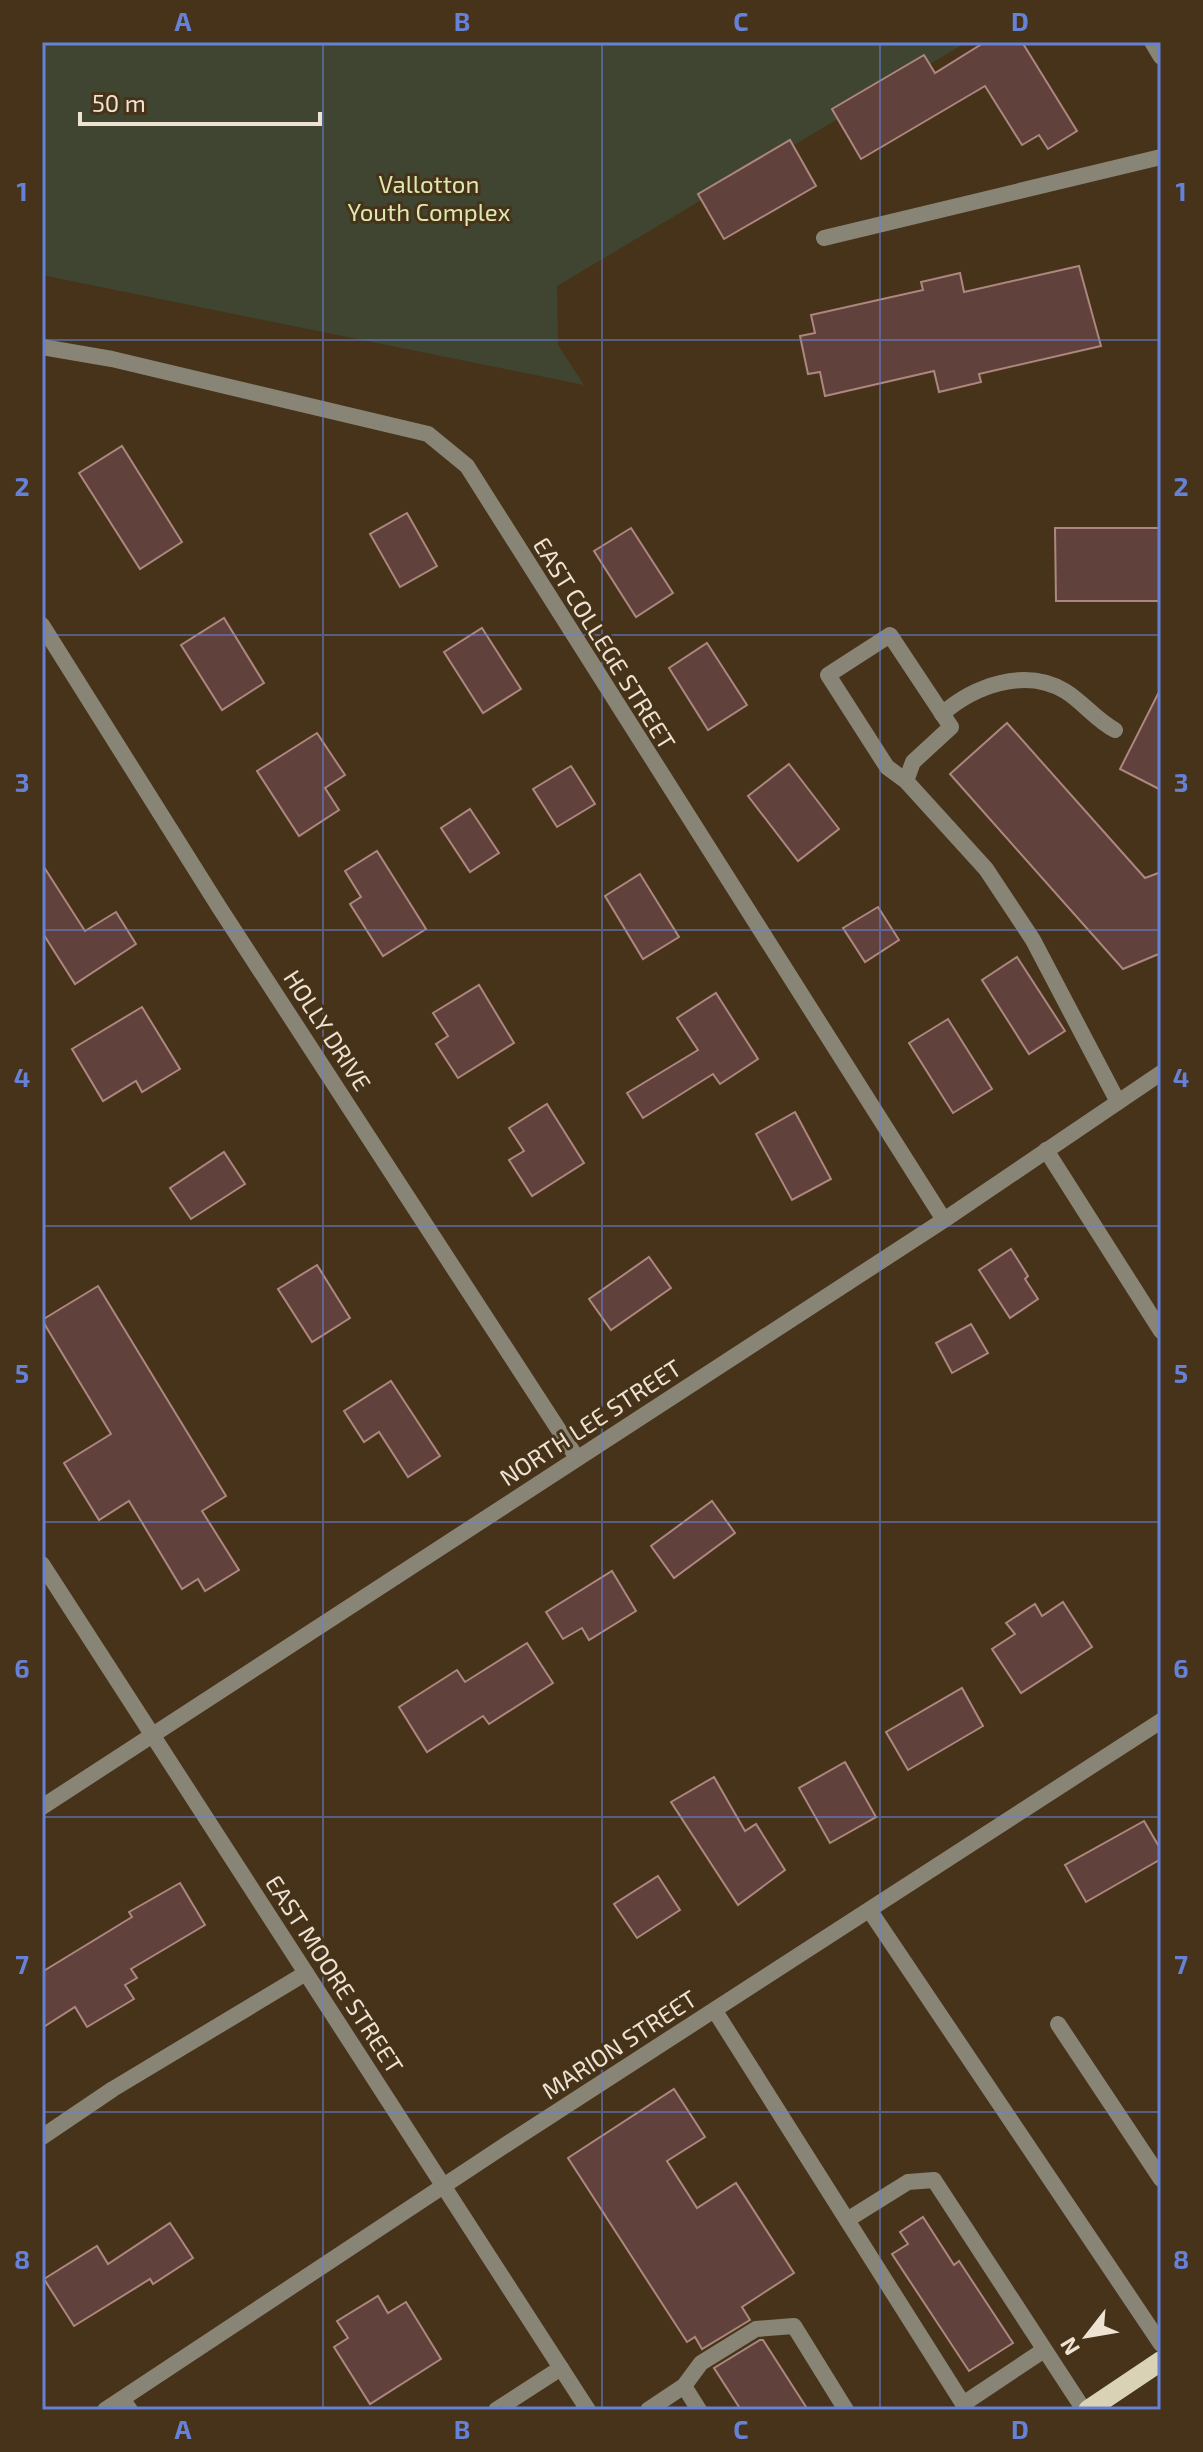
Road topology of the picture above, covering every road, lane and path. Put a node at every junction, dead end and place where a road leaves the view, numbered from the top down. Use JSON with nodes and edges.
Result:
{"nodes":[{"id":1,"x":1152,"y":42,"type":"edge"},
{"id":2,"x":1161,"y":57,"type":"edge"},
{"id":3,"x":1161,"y":157,"type":"edge"},
{"id":4,"x":824,"y":238,"type":"dead end"},
{"id":5,"x":42,"y":347,"type":"edge"},
{"id":6,"x":42,"y":625,"type":"edge"},
{"id":7,"x":942,"y":714,"type":"junction"},
{"id":8,"x":1115,"y":730,"type":"dead end"},
{"id":9,"x":906,"y":781,"type":"junction"},
{"id":10,"x":1161,"y":1073,"type":"edge"},
{"id":11,"x":1118,"y":1102,"type":"junction"},
{"id":12,"x":1046,"y":1150,"type":"junction"},
{"id":13,"x":944,"y":1220,"type":"junction"},
{"id":14,"x":1161,"y":1331,"type":"edge"},
{"id":15,"x":577,"y":1458,"type":"junction"},
{"id":16,"x":42,"y":1564,"type":"edge"},
{"id":17,"x":1161,"y":1721,"type":"edge"},
{"id":18,"x":150,"y":1736,"type":"junction"},
{"id":19,"x":42,"y":1807,"type":"edge"},
{"id":20,"x":870,"y":1911,"type":"junction"},
{"id":21,"x":306,"y":1973,"type":"junction"},
{"id":22,"x":715,"y":2011,"type":"junction"},
{"id":23,"x":1058,"y":2024,"type":"dead end"},
{"id":24,"x":42,"y":2137,"type":"edge"},
{"id":25,"x":1161,"y":2179,"type":"edge"},
{"id":26,"x":445,"y":2187,"type":"junction"},
{"id":27,"x":847,"y":2220,"type":"junction"},
{"id":28,"x":1161,"y":2344,"type":"edge"},
{"id":29,"x":1044,"y":2350,"type":"junction"},
{"id":30,"x":1161,"y":2361,"type":"edge"},
{"id":31,"x":561,"y":2368,"type":"junction"},
{"id":32,"x":684,"y":2386,"type":"junction"},
{"id":33,"x":126,"y":2404,"type":"edge"},
{"id":34,"x":965,"y":2407,"type":"edge"},
{"id":35,"x":105,"y":2410,"type":"edge"},
{"id":36,"x":496,"y":2410,"type":"edge"},
{"id":37,"x":588,"y":2410,"type":"edge"},
{"id":38,"x":648,"y":2410,"type":"edge"},
{"id":39,"x":699,"y":2410,"type":"edge"},
{"id":40,"x":846,"y":2410,"type":"edge"},
{"id":41,"x":1086,"y":2410,"type":"edge"}],
"edges":[{"from":1,"to":2,"type":"street"},
{"from":3,"to":4,"type":"street"},
{"from":5,"to":13,"type":"street","name":"EAST COLLEGE STREET"},
{"from":6,"to":15,"type":"street","name":"HOLLY DRIVE"},
{"from":7,"to":8,"type":"street"},
{"from":7,"to":9,"type":"street"},
{"from":7,"to":9,"type":"street"},
{"from":9,"to":11,"type":"street"},
{"from":10,"to":11,"type":"street","name":"NORTH LEE STREET"},
{"from":11,"to":12,"type":"street","name":"NORTH LEE STREET"},
{"from":12,"to":13,"type":"street","name":"NORTH LEE STREET"},
{"from":12,"to":14,"type":"street"},
{"from":13,"to":15,"type":"street","name":"NORTH LEE STREET"},
{"from":15,"to":18,"type":"street","name":"NORTH LEE STREET"},
{"from":16,"to":18,"type":"street","name":"EAST MOORE STREET"},
{"from":17,"to":20,"type":"street","name":"MARION STREET"},
{"from":18,"to":19,"type":"street","name":"NORTH LEE STREET"},
{"from":18,"to":21,"type":"street","name":"EAST MOORE STREET"},
{"from":20,"to":22,"type":"street","name":"MARION STREET"},
{"from":20,"to":28,"type":"street"},
{"from":21,"to":24,"type":"street"},
{"from":21,"to":26,"type":"street","name":"EAST MOORE STREET"},
{"from":22,"to":26,"type":"street","name":"MARION STREET"},
{"from":22,"to":27,"type":"street"},
{"from":23,"to":25,"type":"street"},
{"from":26,"to":31,"type":"street","name":"EAST MOORE STREET"},
{"from":26,"to":33,"type":"street","name":"MARION STREET"},
{"from":27,"to":29,"type":"street"},
{"from":27,"to":34,"type":"street"},
{"from":29,"to":34,"type":"street"},
{"from":29,"to":41,"type":"street"},
{"from":30,"to":41,"type":"main road"},
{"from":31,"to":36,"type":"street"},
{"from":31,"to":37,"type":"street","name":"EAST MOORE STREET"},
{"from":32,"to":38,"type":"street"},
{"from":32,"to":39,"type":"street"},
{"from":32,"to":40,"type":"street"},
{"from":33,"to":35,"type":"street","name":"MARION STREET"}]}
